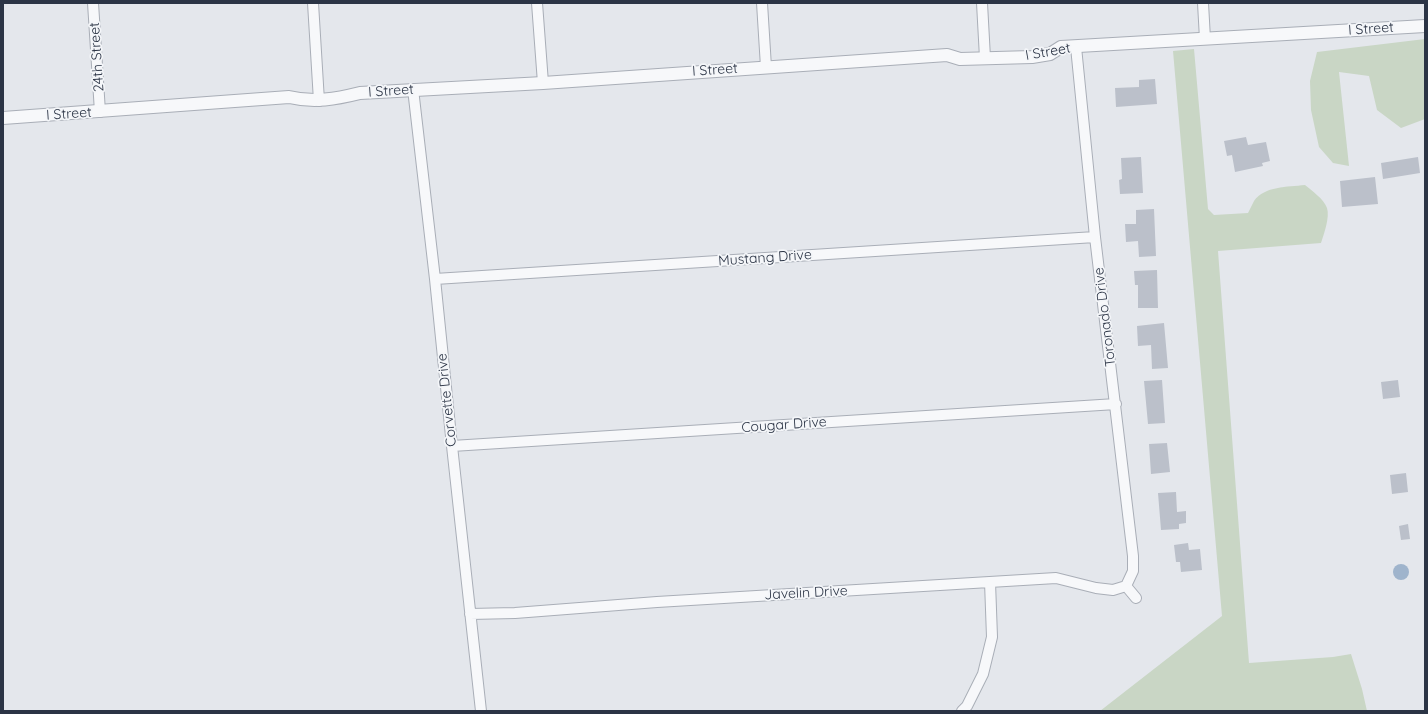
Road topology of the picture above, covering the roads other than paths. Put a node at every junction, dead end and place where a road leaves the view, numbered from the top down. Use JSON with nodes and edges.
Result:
{"nodes":[{"id":1,"x":94,"y":3,"type":"edge"},
{"id":2,"x":313,"y":3,"type":"edge"},
{"id":3,"x":538,"y":3,"type":"edge"},
{"id":4,"x":762,"y":3,"type":"edge"},
{"id":5,"x":982,"y":3,"type":"edge"},
{"id":6,"x":1203,"y":3,"type":"edge"},
{"id":7,"x":1425,"y":26,"type":"edge"},
{"id":8,"x":1205,"y":39,"type":"junction"},
{"id":9,"x":1076,"y":47,"type":"junction"},
{"id":10,"x":985,"y":58,"type":"junction"},
{"id":11,"x":766,"y":67,"type":"junction"},
{"id":12,"x":543,"y":83,"type":"junction"},
{"id":13,"x":413,"y":89,"type":"junction"},
{"id":14,"x":319,"y":101,"type":"junction"},
{"id":15,"x":100,"y":112,"type":"junction"},
{"id":16,"x":3,"y":118,"type":"edge"},
{"id":17,"x":1095,"y":237,"type":"junction"},
{"id":18,"x":435,"y":279,"type":"junction"},
{"id":19,"x":1116,"y":404,"type":"junction"},
{"id":20,"x":452,"y":446,"type":"junction"},
{"id":21,"x":990,"y":582,"type":"junction"},
{"id":22,"x":1126,"y":586,"type":"junction"},
{"id":23,"x":1136,"y":598,"type":"dead end"},
{"id":24,"x":470,"y":614,"type":"junction"},
{"id":25,"x":481,"y":711,"type":"edge"},
{"id":26,"x":962,"y":711,"type":"edge"}],
"edges":[{"from":1,"to":15,"type":"street","name":"24th Street"},
{"from":2,"to":14,"type":"street"},
{"from":3,"to":12,"type":"street"},
{"from":4,"to":11,"type":"street"},
{"from":5,"to":10,"type":"street"},
{"from":6,"to":8,"type":"street"},
{"from":7,"to":8,"type":"street","name":"I Street"},
{"from":8,"to":9,"type":"street","name":"I Street"},
{"from":9,"to":10,"type":"street","name":"I Street"},
{"from":9,"to":17,"type":"street","name":"Toronado Drive"},
{"from":10,"to":11,"type":"street","name":"I Street"},
{"from":11,"to":12,"type":"street","name":"I Street"},
{"from":12,"to":13,"type":"street","name":"I Street"},
{"from":13,"to":14,"type":"street","name":"I Street"},
{"from":13,"to":18,"type":"street","name":"Corvette Drive"},
{"from":14,"to":15,"type":"street","name":"I Street"},
{"from":15,"to":16,"type":"street","name":"I Street"},
{"from":17,"to":18,"type":"street","name":"Mustang Drive"},
{"from":17,"to":19,"type":"street","name":"Toronado Drive"},
{"from":18,"to":20,"type":"street","name":"Corvette Drive"},
{"from":19,"to":20,"type":"street","name":"Cougar Drive"},
{"from":19,"to":22,"type":"street","name":"Toronado Drive"},
{"from":20,"to":24,"type":"street","name":"Corvette Drive"},
{"from":21,"to":22,"type":"street","name":"Javelin Drive"},
{"from":21,"to":24,"type":"street","name":"Javelin Drive"},
{"from":21,"to":26,"type":"street"},
{"from":22,"to":23,"type":"street"},
{"from":24,"to":25,"type":"street","name":"Corvette Drive"}]}
